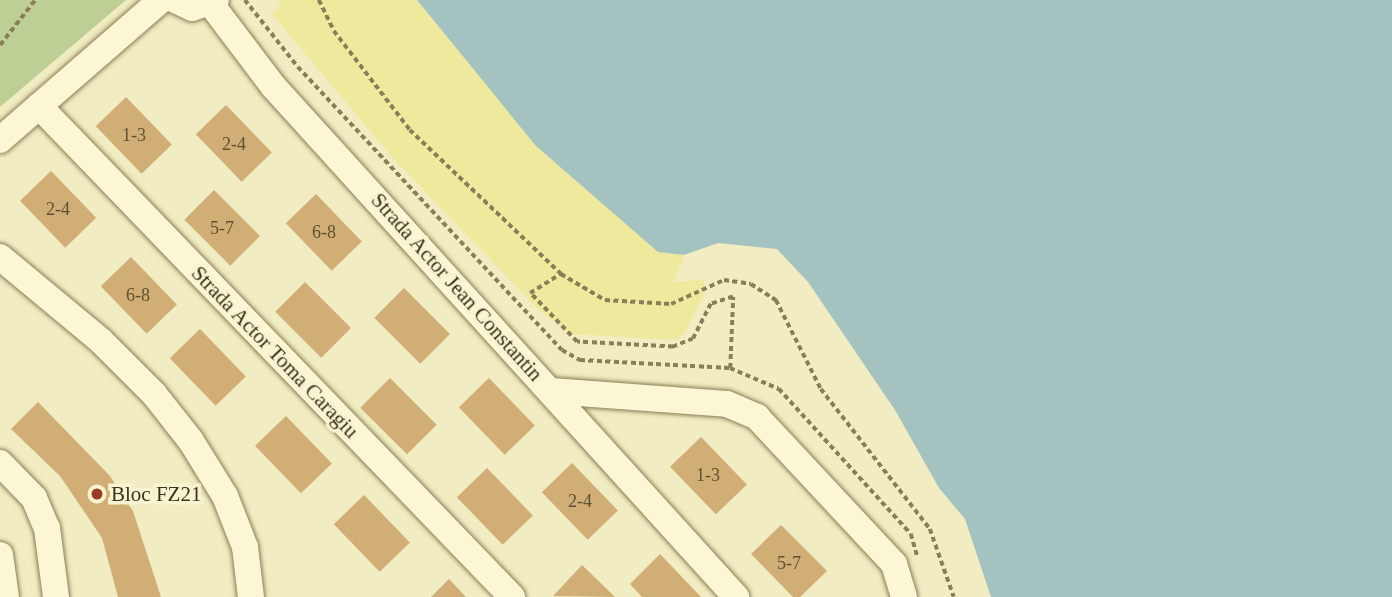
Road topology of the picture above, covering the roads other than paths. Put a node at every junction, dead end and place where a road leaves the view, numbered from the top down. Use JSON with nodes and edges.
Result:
{"nodes":[{"id":1,"x":161,"y":0,"type":"edge"},
{"id":2,"x":175,"y":0,"type":"edge"},
{"id":3,"x":213,"y":2,"type":"edge"},
{"id":4,"x":38,"y":106,"type":"junction"},
{"id":5,"x":0,"y":140,"type":"edge"},
{"id":6,"x":0,"y":257,"type":"edge"},
{"id":7,"x":551,"y":391,"type":"junction"},
{"id":8,"x":0,"y":463,"type":"edge"},
{"id":9,"x":0,"y":555,"type":"edge"},
{"id":10,"x":6,"y":597,"type":"edge"},
{"id":11,"x":56,"y":597,"type":"edge"},
{"id":12,"x":251,"y":597,"type":"edge"},
{"id":13,"x":512,"y":597,"type":"edge"},
{"id":14,"x":736,"y":597,"type":"edge"},
{"id":15,"x":904,"y":597,"type":"edge"}],
"edges":[{"from":1,"to":4,"type":"street"},
{"from":2,"to":3,"type":"street"},
{"from":3,"to":7,"type":"street","name":"Strada Actor Jean Constantin"},
{"from":4,"to":5,"type":"street"},
{"from":4,"to":13,"type":"street","name":"Strada Actor Toma Caragiu"},
{"from":6,"to":12,"type":"street"},
{"from":7,"to":14,"type":"street"},
{"from":7,"to":15,"type":"street","name":"Strada Actor Jean Constantin"},
{"from":8,"to":11,"type":"street"},
{"from":9,"to":10,"type":"street"}]}
